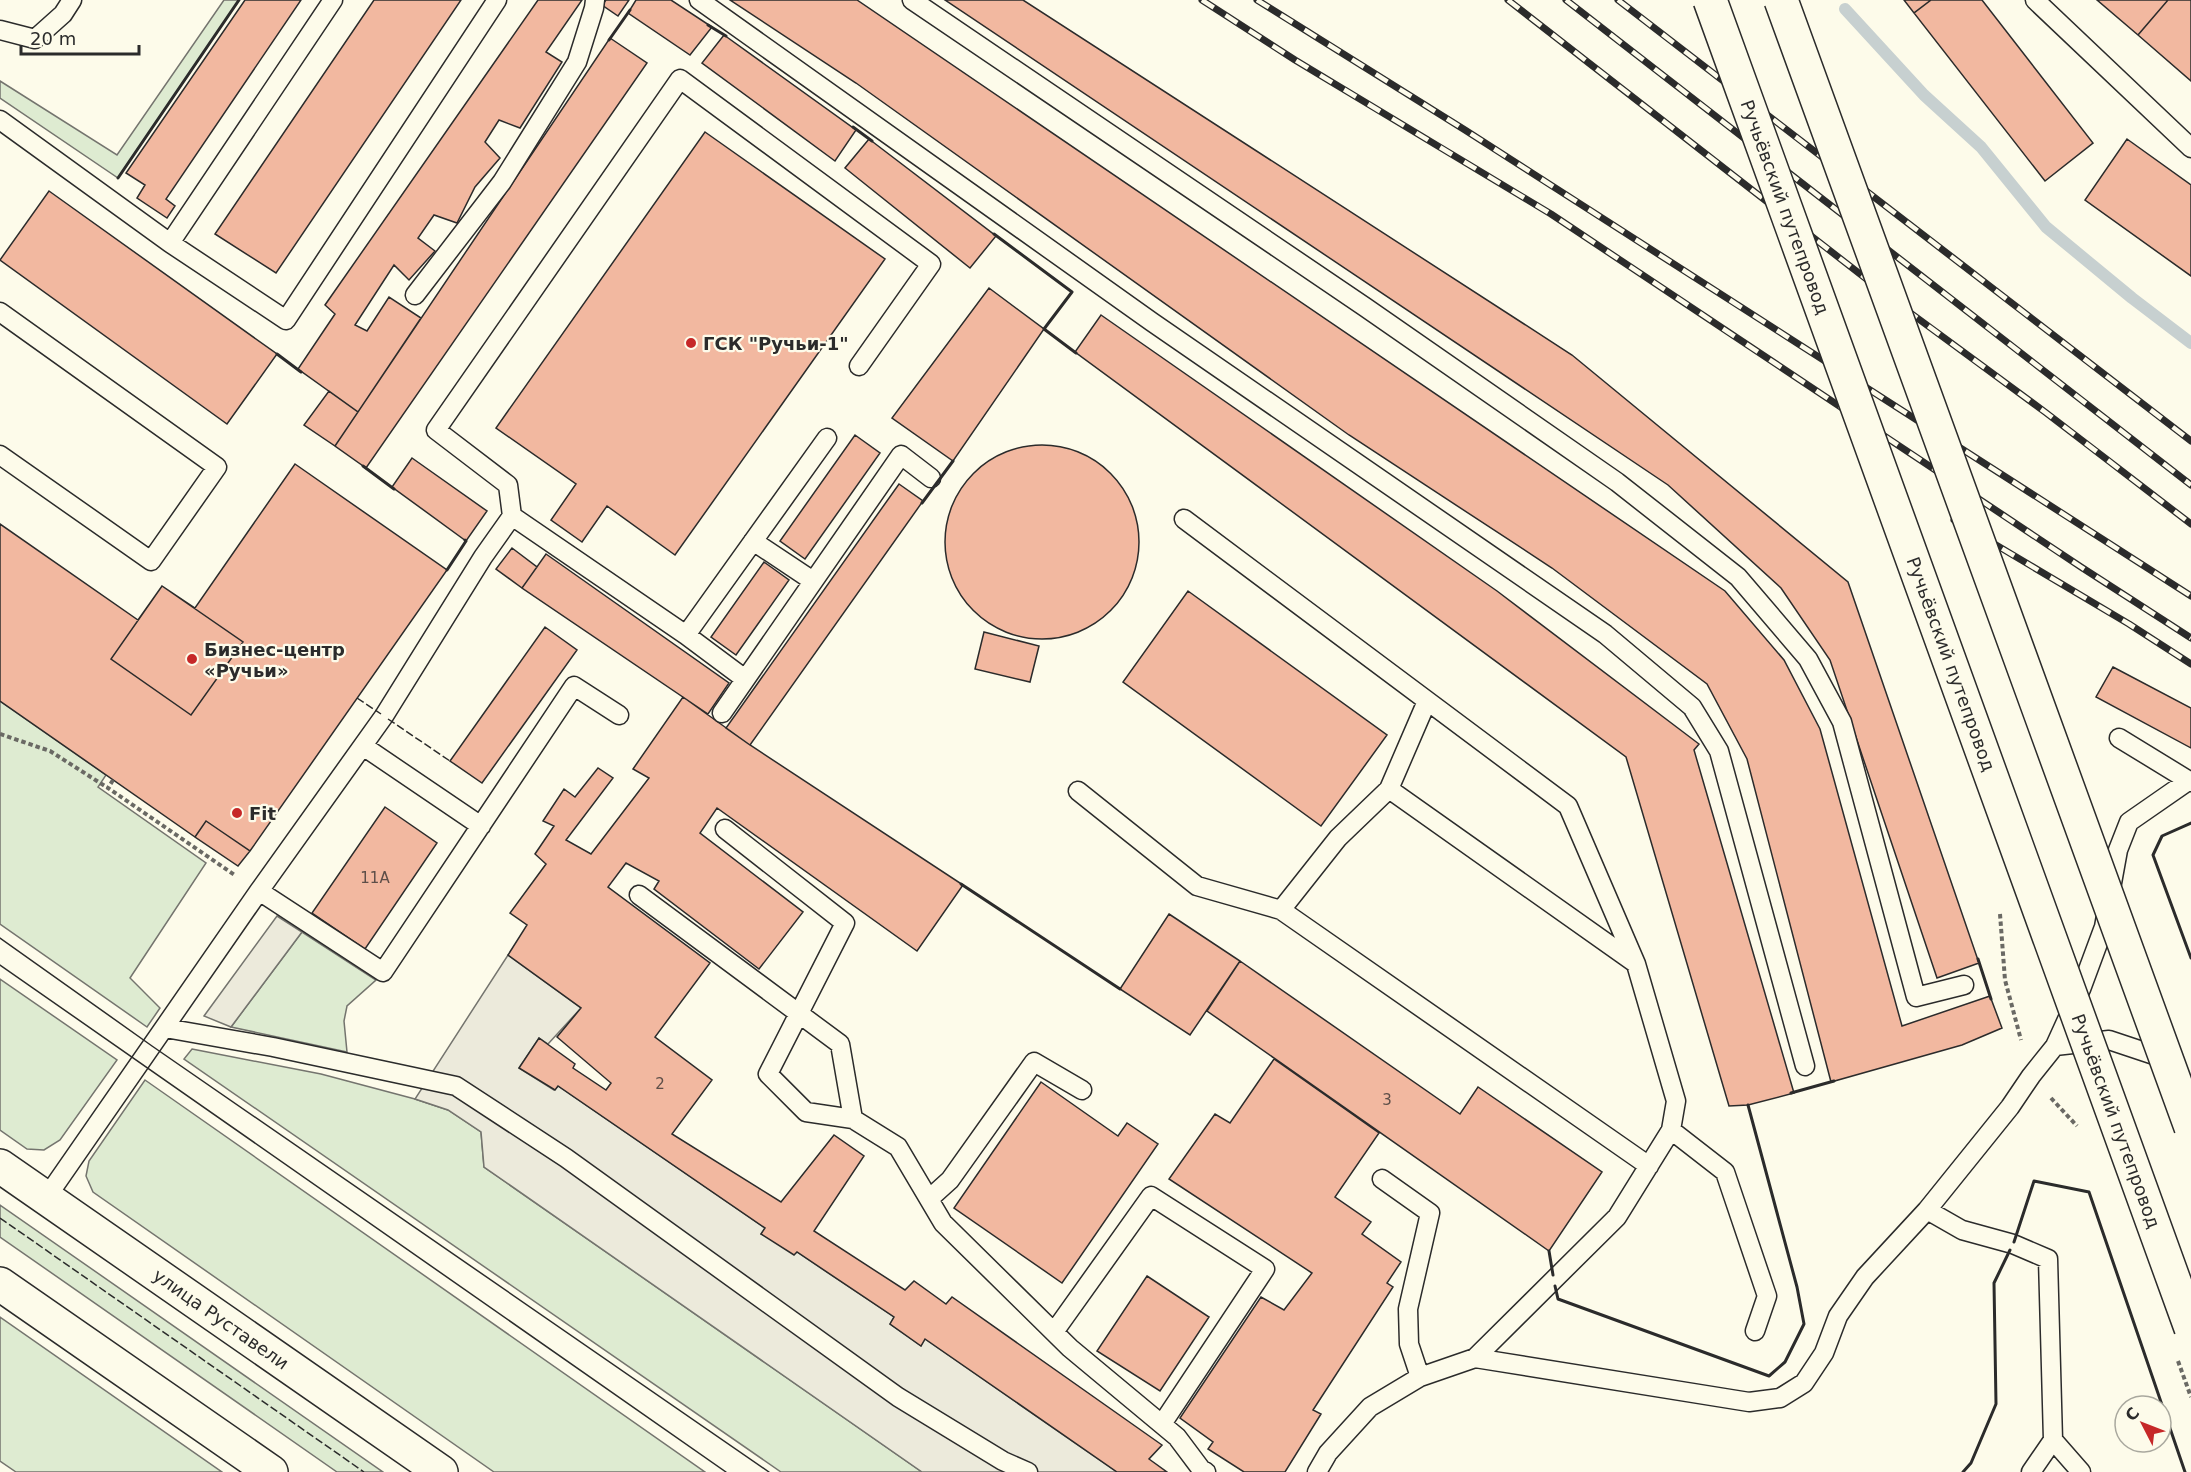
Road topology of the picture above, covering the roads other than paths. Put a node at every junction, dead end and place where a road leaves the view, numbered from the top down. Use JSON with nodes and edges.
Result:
{"nodes":[{"id":1,"x":72,"y":0,"type":"edge"},
{"id":2,"x":333,"y":0,"type":"edge"},
{"id":3,"x":497,"y":0,"type":"edge"},
{"id":4,"x":595,"y":0,"type":"edge"},
{"id":5,"x":699,"y":0,"type":"edge"},
{"id":6,"x":912,"y":0,"type":"edge"},
{"id":7,"x":1710,"y":0,"type":"edge"},
{"id":8,"x":1781,"y":0,"type":"edge"},
{"id":9,"x":2035,"y":0,"type":"edge"},
{"id":10,"x":0,"y":30,"type":"edge"},
{"id":11,"x":0,"y":120,"type":"edge"},
{"id":12,"x":2191,"y":148,"type":"edge"},
{"id":13,"x":170,"y":243,"type":"junction"},
{"id":14,"x":415,"y":295,"type":"dead end"},
{"id":15,"x":0,"y":312,"type":"edge"},
{"id":16,"x":859,"y":366,"type":"dead end"},
{"id":17,"x":827,"y":438,"type":"dead end"},
{"id":18,"x":0,"y":455,"type":"edge"},
{"id":19,"x":931,"y":478,"type":"dead end"},
{"id":20,"x":512,"y":516,"type":"junction"},
{"id":21,"x":1184,"y":519,"type":"dead end"},
{"id":22,"x":753,"y":541,"type":"junction"},
{"id":23,"x":813,"y":581,"type":"junction"},
{"id":24,"x":686,"y":635,"type":"junction"},
{"id":25,"x":745,"y":679,"type":"junction"},
{"id":26,"x":1427,"y":701,"type":"junction"},
{"id":27,"x":722,"y":712,"type":"dead end"},
{"id":28,"x":619,"y":714,"type":"dead end"},
{"id":29,"x":2119,"y":738,"type":"dead end"},
{"id":30,"x":363,"y":746,"type":"junction"},
{"id":31,"x":2190,"y":782,"type":"edge"},
{"id":32,"x":1389,"y":789,"type":"junction"},
{"id":33,"x":1078,"y":791,"type":"dead end"},
{"id":34,"x":481,"y":826,"type":"junction"},
{"id":35,"x":725,"y":830,"type":"dead end"},
{"id":36,"x":259,"y":891,"type":"junction"},
{"id":37,"x":639,"y":896,"type":"dead end"},
{"id":38,"x":1281,"y":910,"type":"junction"},
{"id":39,"x":1636,"y":964,"type":"junction"},
{"id":40,"x":1964,"y":985,"type":"dead end"},
{"id":41,"x":800,"y":1014,"type":"junction"},
{"id":42,"x":165,"y":1028,"type":"junction"},
{"id":43,"x":2055,"y":1046,"type":"junction"},
{"id":44,"x":1805,"y":1066,"type":"dead end"},
{"id":45,"x":2191,"y":1082,"type":"edge"},
{"id":46,"x":1082,"y":1090,"type":"dead end"},
{"id":47,"x":853,"y":1119,"type":"junction"},
{"id":48,"x":2191,"y":1127,"type":"edge"},
{"id":49,"x":1671,"y":1130,"type":"junction"},
{"id":50,"x":0,"y":1166,"type":"edge"},
{"id":51,"x":1649,"y":1166,"type":"junction"},
{"id":52,"x":1382,"y":1179,"type":"dead end"},
{"id":53,"x":46,"y":1198,"type":"junction"},
{"id":54,"x":928,"y":1199,"type":"junction"},
{"id":55,"x":1927,"y":1210,"type":"junction"},
{"id":56,"x":0,"y":1284,"type":"edge"},
{"id":57,"x":2191,"y":1328,"type":"edge"},
{"id":58,"x":1755,"y":1330,"type":"dead end"},
{"id":59,"x":1054,"y":1332,"type":"junction"},
{"id":60,"x":1475,"y":1358,"type":"junction"},
{"id":61,"x":1420,"y":1377,"type":"junction"},
{"id":62,"x":1162,"y":1424,"type":"junction"},
{"id":63,"x":2053,"y":1440,"type":"junction"},
{"id":64,"x":271,"y":1472,"type":"edge"},
{"id":65,"x":441,"y":1472,"type":"edge"},
{"id":66,"x":1028,"y":1472,"type":"edge"},
{"id":67,"x":1206,"y":1472,"type":"edge"},
{"id":68,"x":1317,"y":1472,"type":"edge"},
{"id":69,"x":2031,"y":1472,"type":"edge"},
{"id":70,"x":2081,"y":1472,"type":"edge"}],
"edges":[{"from":1,"to":10,"type":"lane"},
{"from":2,"to":13,"type":"lane"},
{"from":3,"to":13,"type":"lane"},
{"from":4,"to":14,"type":"lane"},
{"from":5,"to":44,"type":"lane"},
{"from":6,"to":40,"type":"lane"},
{"from":7,"to":57,"type":"main road","name":"Ручьёвский путепровод","bridge":true},
{"from":8,"to":48,"type":"main road","bridge":true},
{"from":9,"to":12,"type":"lane"},
{"from":11,"to":13,"type":"lane"},
{"from":15,"to":18,"type":"lane"},
{"from":16,"to":20,"type":"lane"},
{"from":17,"to":22,"type":"lane"},
{"from":19,"to":23,"type":"lane"},
{"from":20,"to":24,"type":"lane"},
{"from":20,"to":30,"type":"lane"},
{"from":21,"to":26,"type":"lane"},
{"from":22,"to":23,"type":"lane"},
{"from":22,"to":24,"type":"lane"},
{"from":23,"to":25,"type":"lane"},
{"from":24,"to":25,"type":"lane"},
{"from":25,"to":27,"type":"lane"},
{"from":26,"to":32,"type":"lane"},
{"from":26,"to":39,"type":"lane"},
{"from":28,"to":34,"type":"lane"},
{"from":29,"to":31,"type":"lane"},
{"from":30,"to":34,"type":"lane"},
{"from":30,"to":36,"type":"lane"},
{"from":31,"to":43,"type":"lane"},
{"from":32,"to":38,"type":"lane"},
{"from":32,"to":39,"type":"lane"},
{"from":33,"to":38,"type":"lane"},
{"from":34,"to":36,"type":"lane"},
{"from":35,"to":41,"type":"lane"},
{"from":36,"to":42,"type":"lane"},
{"from":37,"to":41,"type":"lane"},
{"from":38,"to":51,"type":"lane"},
{"from":39,"to":49,"type":"lane"},
{"from":41,"to":47,"type":"lane"},
{"from":41,"to":47,"type":"lane"},
{"from":42,"to":53,"type":"lane"},
{"from":42,"to":66,"type":"lane"},
{"from":43,"to":45,"type":"lane"},
{"from":43,"to":55,"type":"lane"},
{"from":46,"to":54,"type":"lane"},
{"from":47,"to":54,"type":"lane"},
{"from":49,"to":51,"type":"lane"},
{"from":49,"to":58,"type":"lane"},
{"from":50,"to":53,"type":"main road","name":"улица Руставели"},
{"from":51,"to":60,"type":"lane"},
{"from":52,"to":61,"type":"lane"},
{"from":53,"to":65,"type":"main road","name":"улица Руставели"},
{"from":54,"to":59,"type":"lane"},
{"from":55,"to":60,"type":"lane"},
{"from":55,"to":63,"type":"lane"},
{"from":56,"to":64,"type":"main road"},
{"from":59,"to":62,"type":"lane"},
{"from":59,"to":62,"type":"lane"},
{"from":60,"to":61,"type":"lane"},
{"from":61,"to":68,"type":"lane"},
{"from":62,"to":67,"type":"lane"},
{"from":63,"to":69,"type":"lane"},
{"from":63,"to":70,"type":"lane"}]}
